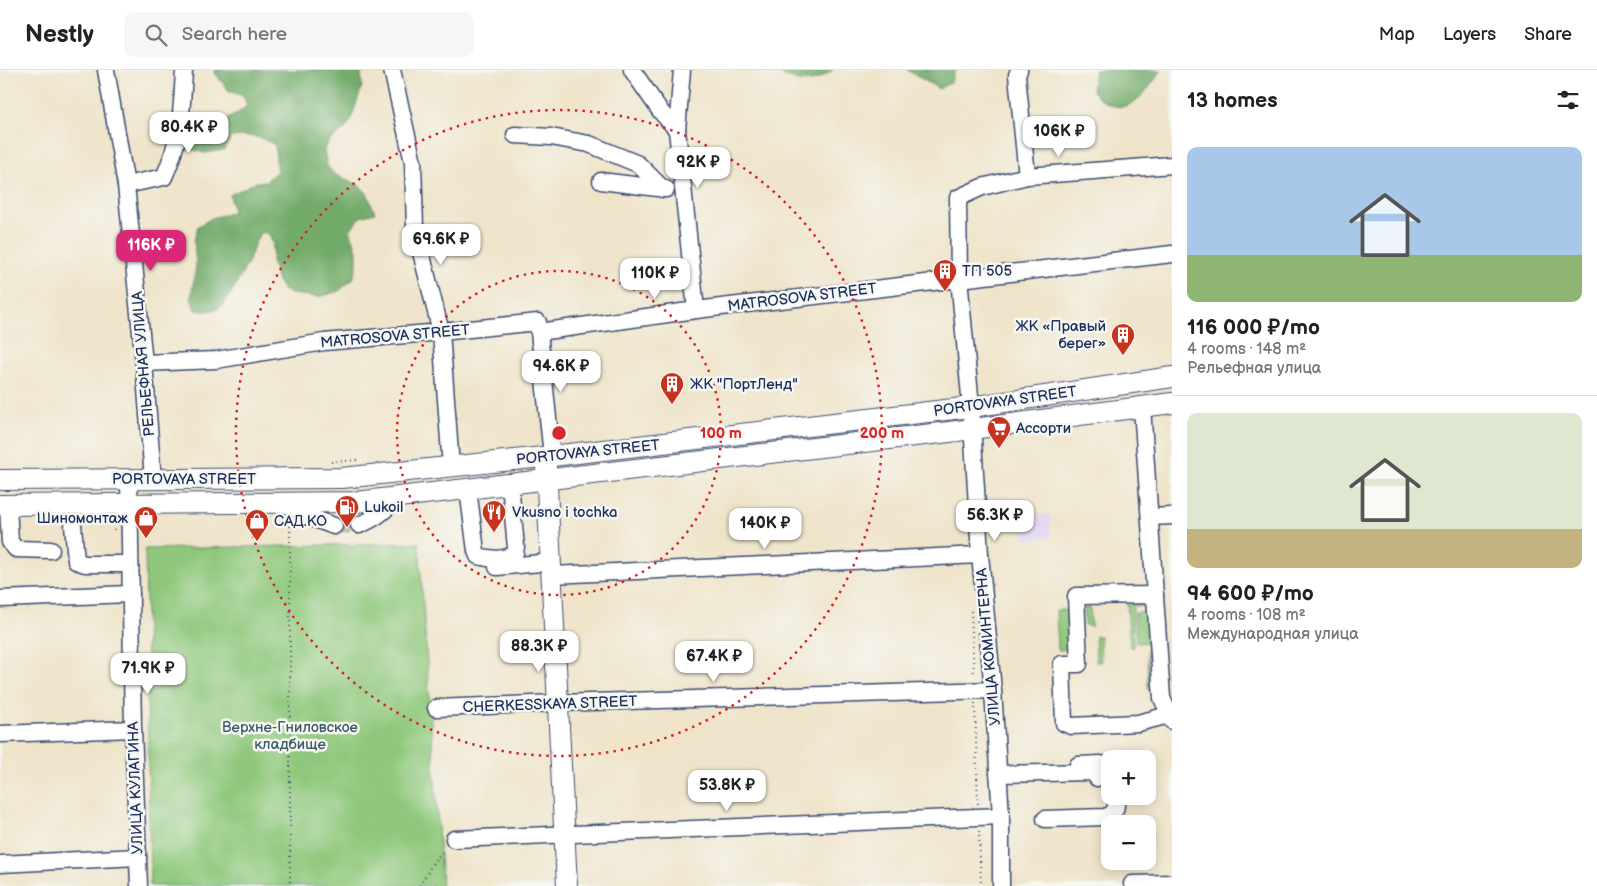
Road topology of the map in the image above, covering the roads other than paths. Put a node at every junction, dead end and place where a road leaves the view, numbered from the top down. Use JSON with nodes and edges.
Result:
{"nodes":[{"id":1,"x":106,"y":70,"type":"edge"},
{"id":2,"x":184,"y":70,"type":"edge"},
{"id":3,"x":392,"y":70,"type":"edge"},
{"id":4,"x":632,"y":70,"type":"edge"},
{"id":5,"x":682,"y":70,"type":"edge"},
{"id":6,"x":1019,"y":70,"type":"edge"},
{"id":7,"x":676,"y":130,"type":"junction"},
{"id":8,"x":515,"y":135,"type":"dead end"},
{"id":9,"x":1172,"y":165,"type":"edge"},
{"id":10,"x":1027,"y":176,"type":"junction"},
{"id":11,"x":601,"y":181,"type":"dead end"},
{"id":12,"x":126,"y":185,"type":"junction"},
{"id":13,"x":663,"y":189,"type":"junction"},
{"id":14,"x":683,"y":191,"type":"junction"},
{"id":15,"x":1172,"y":254,"type":"edge"},
{"id":16,"x":959,"y":278,"type":"junction"},
{"id":17,"x":696,"y":310,"type":"junction"},
{"id":18,"x":441,"y":332,"type":"junction"},
{"id":19,"x":539,"y":332,"type":"junction"},
{"id":20,"x":144,"y":363,"type":"junction"},
{"id":21,"x":1172,"y":377,"type":"edge"},
{"id":22,"x":1172,"y":403,"type":"edge"},
{"id":23,"x":971,"y":407,"type":"junction"},
{"id":24,"x":1142,"y":408,"type":"junction"},
{"id":25,"x":973,"y":429,"type":"junction"},
{"id":26,"x":549,"y":457,"type":"junction"},
{"id":27,"x":451,"y":466,"type":"junction"},
{"id":28,"x":314,"y":478,"type":"junction"},
{"id":29,"x":129,"y":479,"type":"junction"},
{"id":30,"x":153,"y":479,"type":"junction"},
{"id":31,"x":0,"y":480,"type":"edge"},
{"id":32,"x":548,"y":480,"type":"junction"},
{"id":33,"x":510,"y":484,"type":"junction"},
{"id":34,"x":461,"y":490,"type":"junction"},
{"id":35,"x":396,"y":498,"type":"junction"},
{"id":36,"x":317,"y":503,"type":"junction"},
{"id":37,"x":121,"y":504,"type":"junction"},
{"id":38,"x":4,"y":505,"type":"edge"},
{"id":39,"x":290,"y":506,"type":"junction"},
{"id":40,"x":1172,"y":516,"type":"edge"},
{"id":41,"x":1150,"y":517,"type":"junction"},
{"id":42,"x":74,"y":525,"type":"dead end"},
{"id":43,"x":359,"y":525,"type":"tunnel mouth"},
{"id":44,"x":334,"y":526,"type":"tunnel mouth"},
{"id":45,"x":51,"y":550,"type":"dead end"},
{"id":46,"x":980,"y":555,"type":"junction"},
{"id":47,"x":130,"y":564,"type":"junction"},
{"id":48,"x":552,"y":569,"type":"junction"},
{"id":49,"x":131,"y":594,"type":"junction"},
{"id":50,"x":1155,"y":595,"type":"junction"},
{"id":51,"x":0,"y":598,"type":"edge"},
{"id":52,"x":1165,"y":645,"type":"edge"},
{"id":53,"x":993,"y":690,"type":"junction"},
{"id":54,"x":558,"y":703,"type":"junction"},
{"id":55,"x":436,"y":708,"type":"dead end"},
{"id":56,"x":1170,"y":718,"type":"edge"},
{"id":57,"x":133,"y":729,"type":"junction"},
{"id":58,"x":0,"y":734,"type":"edge"},
{"id":59,"x":1101,"y":764,"type":"edge"},
{"id":60,"x":1054,"y":773,"type":"junction"},
{"id":61,"x":998,"y":774,"type":"junction"},
{"id":62,"x":1097,"y":778,"type":"dead end"},
{"id":63,"x":1115,"y":805,"type":"edge"},
{"id":64,"x":1001,"y":816,"type":"junction"},
{"id":65,"x":1045,"y":819,"type":"dead end"},
{"id":66,"x":564,"y":835,"type":"junction"},
{"id":67,"x":454,"y":839,"type":"road end"},
{"id":68,"x":138,"y":857,"type":"junction"},
{"id":69,"x":0,"y":864,"type":"edge"},
{"id":70,"x":1132,"y":884,"type":"dead end"},
{"id":71,"x":1172,"y":884,"type":"edge"},
{"id":72,"x":139,"y":886,"type":"edge"},
{"id":73,"x":567,"y":886,"type":"edge"},
{"id":74,"x":1001,"y":886,"type":"edge"}],
"edges":[{"from":1,"to":12,"type":"street","name":"РЕЛЬЕФНАЯ УЛИЦА"},
{"from":2,"to":12,"type":"street"},
{"from":3,"to":18,"type":"street"},
{"from":4,"to":7,"type":"street"},
{"from":5,"to":7,"type":"street"},
{"from":6,"to":10,"type":"street"},
{"from":7,"to":14,"type":"street"},
{"from":8,"to":13,"type":"street"},
{"from":9,"to":10,"type":"street"},
{"from":10,"to":16,"type":"street","name":"УЛИЦА КОМИНТЕРНА"},
{"from":11,"to":13,"type":"street"},
{"from":12,"to":20,"type":"street","name":"РЕЛЬЕФНАЯ УЛИЦА"},
{"from":13,"to":14,"type":"street"},
{"from":14,"to":17,"type":"street"},
{"from":15,"to":16,"type":"street","name":"MATROSOVA STREET"},
{"from":16,"to":17,"type":"street","name":"MATROSOVA STREET"},
{"from":16,"to":23,"type":"street","name":"УЛИЦА КОМИНТЕРНА"},
{"from":17,"to":19,"type":"street","name":"MATROSOVA STREET"},
{"from":18,"to":19,"type":"street","name":"MATROSOVA STREET"},
{"from":18,"to":20,"type":"street","name":"MATROSOVA STREET"},
{"from":18,"to":27,"type":"street"},
{"from":19,"to":26,"type":"street"},
{"from":20,"to":30,"type":"street","name":"РЕЛЬЕФНАЯ УЛИЦА"},
{"from":21,"to":23,"type":"main road","name":"PORTOVAYA STREET"},
{"from":22,"to":24,"type":"main road","name":"PORTOVAYA STREET"},
{"from":23,"to":25,"type":"street","name":"УЛИЦА КОМИНТЕРНА"},
{"from":23,"to":26,"type":"main road","name":"PORTOVAYA STREET"},
{"from":24,"to":25,"type":"main road","name":"PORTOVAYA STREET"},
{"from":24,"to":41,"type":"street"},
{"from":25,"to":32,"type":"main road","name":"PORTOVAYA STREET"},
{"from":25,"to":46,"type":"street","name":"УЛИЦА КОМИНТЕРНА"},
{"from":26,"to":27,"type":"main road","name":"PORTOVAYA STREET"},
{"from":26,"to":32,"type":"main road"},
{"from":27,"to":28,"type":"main road","name":"PORTOVAYA STREET"},
{"from":28,"to":30,"type":"main road","name":"PORTOVAYA STREET"},
{"from":28,"to":36,"type":"main road"},
{"from":29,"to":30,"type":"main road","name":"PORTOVAYA STREET"},
{"from":29,"to":31,"type":"main road","name":"PORTOVAYA STREET"},
{"from":29,"to":37,"type":"street","name":"УЛИЦА КУЛАГИНА"},
{"from":32,"to":33,"type":"main road","name":"PORTOVAYA STREET"},
{"from":32,"to":48,"type":"main road"},
{"from":33,"to":34,"type":"main road","name":"PORTOVAYA STREET"},
{"from":33,"to":34,"type":"street"},
{"from":34,"to":35,"type":"main road","name":"PORTOVAYA STREET"},
{"from":34,"to":48,"type":"street"},
{"from":35,"to":36,"type":"main road","name":"PORTOVAYA STREET"},
{"from":35,"to":43,"type":"street"},
{"from":36,"to":39,"type":"main road","name":"PORTOVAYA STREET"},
{"from":37,"to":38,"type":"main road","name":"PORTOVAYA STREET"},
{"from":37,"to":39,"type":"main road","name":"PORTOVAYA STREET"},
{"from":37,"to":47,"type":"street","name":"УЛИЦА КУЛАГИНА"},
{"from":38,"to":45,"type":"street"},
{"from":39,"to":44,"type":"street"},
{"from":40,"to":41,"type":"street"},
{"from":41,"to":50,"type":"street"},
{"from":42,"to":47,"type":"street"},
{"from":46,"to":48,"type":"street"},
{"from":46,"to":53,"type":"street","name":"УЛИЦА КОМИНТЕРНА"},
{"from":47,"to":49,"type":"street","name":"УЛИЦА КУЛАГИНА"},
{"from":48,"to":54,"type":"main road"},
{"from":49,"to":51,"type":"street"},
{"from":49,"to":57,"type":"street","name":"УЛИЦА КУЛАГИНА"},
{"from":50,"to":52,"type":"street"},
{"from":50,"to":56,"type":"street"},
{"from":52,"to":56,"type":"street"},
{"from":53,"to":54,"type":"street","name":"CHERKESSKAYA STREET"},
{"from":53,"to":61,"type":"street","name":"УЛИЦА КОМИНТЕРНА"},
{"from":54,"to":55,"type":"street","name":"CHERKESSKAYA STREET"},
{"from":54,"to":66,"type":"main road"},
{"from":57,"to":58,"type":"street"},
{"from":57,"to":68,"type":"street","name":"УЛИЦА КУЛАГИНА"},
{"from":59,"to":60,"type":"street"},
{"from":60,"to":61,"type":"street"},
{"from":60,"to":62,"type":"street"},
{"from":61,"to":64,"type":"street","name":"УЛИЦА КОМИНТЕРНА"},
{"from":63,"to":65,"type":"street"},
{"from":64,"to":66,"type":"street"},
{"from":64,"to":74,"type":"street","name":"УЛИЦА КОМИНТЕРНА"},
{"from":66,"to":67,"type":"street"},
{"from":66,"to":73,"type":"main road"},
{"from":68,"to":69,"type":"street"},
{"from":68,"to":72,"type":"street","name":"УЛИЦА КУЛАГИНА"},
{"from":70,"to":71,"type":"street"}]}
